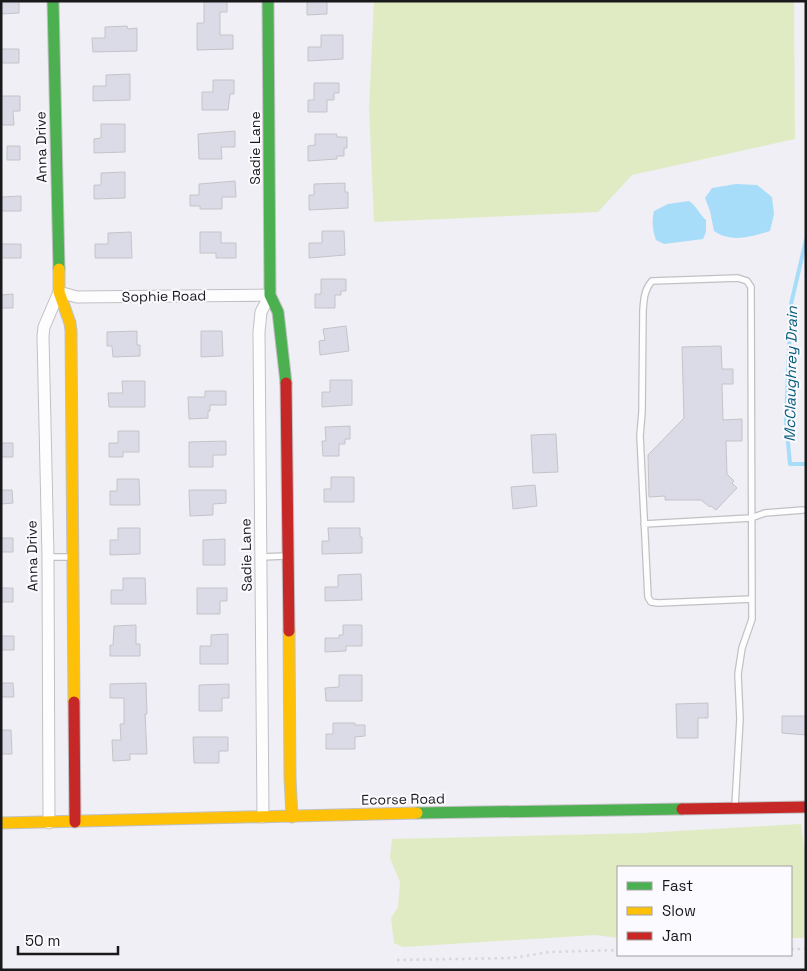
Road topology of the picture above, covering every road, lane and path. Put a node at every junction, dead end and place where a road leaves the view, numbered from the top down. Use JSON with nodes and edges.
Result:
{"nodes":[{"id":1,"x":54,"y":1,"type":"edge"},
{"id":2,"x":268,"y":1,"type":"edge"},
{"id":3,"x":59,"y":292,"type":"junction"},
{"id":4,"x":270,"y":295,"type":"junction"},
{"id":5,"x":803,"y":510,"type":"dead end"},
{"id":6,"x":751,"y":518,"type":"junction"},
{"id":7,"x":644,"y":524,"type":"junction"},
{"id":8,"x":288,"y":556,"type":"junction"},
{"id":9,"x":48,"y":557,"type":"junction"},
{"id":10,"x":261,"y":557,"type":"junction"},
{"id":11,"x":74,"y":558,"type":"junction"},
{"id":12,"x":752,"y":599,"type":"junction"},
{"id":13,"x":806,"y":807,"type":"edge"},
{"id":14,"x":735,"y":808,"type":"junction"},
{"id":15,"x":263,"y":817,"type":"junction"},
{"id":16,"x":292,"y":817,"type":"junction"},
{"id":17,"x":75,"y":822,"type":"junction"},
{"id":18,"x":1,"y":823,"type":"edge"},
{"id":19,"x":49,"y":823,"type":"junction"},
{"id":20,"x":792,"y":949,"type":"edge"},
{"id":21,"x":806,"y":949,"type":"edge"},
{"id":22,"x":617,"y":950,"type":"edge"},
{"id":23,"x":396,"y":960,"type":"dead end"}],
"edges":[{"from":1,"to":3,"type":"street","name":"Anna Drive"},
{"from":2,"to":4,"type":"street","name":"Sadie Lane"},
{"from":3,"to":4,"type":"street","name":"Sophie Road"},
{"from":3,"to":9,"type":"street","name":"Anna Drive"},
{"from":3,"to":11,"type":"street","name":"Anna Drive"},
{"from":4,"to":8,"type":"street","name":"Sadie Lane"},
{"from":4,"to":10,"type":"street","name":"Sadie Lane"},
{"from":5,"to":6,"type":"lane"},
{"from":6,"to":7,"type":"lane"},
{"from":6,"to":7,"type":"lane"},
{"from":6,"to":12,"type":"lane"},
{"from":7,"to":12,"type":"lane"},
{"from":8,"to":10,"type":"lane"},
{"from":8,"to":16,"type":"street","name":"Sadie Lane"},
{"from":9,"to":11,"type":"lane"},
{"from":9,"to":19,"type":"street","name":"Anna Drive"},
{"from":10,"to":15,"type":"street","name":"Sadie Lane"},
{"from":11,"to":17,"type":"street","name":"Anna Drive"},
{"from":12,"to":14,"type":"lane"},
{"from":13,"to":14,"type":"street","name":"Ecorse Road"},
{"from":14,"to":16,"type":"street","name":"Ecorse Road"},
{"from":15,"to":16,"type":"street","name":"Ecorse Road"},
{"from":15,"to":17,"type":"street","name":"Ecorse Road"},
{"from":17,"to":19,"type":"street","name":"Ecorse Road"},
{"from":18,"to":19,"type":"street","name":"Ecorse Road"},
{"from":20,"to":21,"type":"path"},
{"from":22,"to":23,"type":"path"}]}
